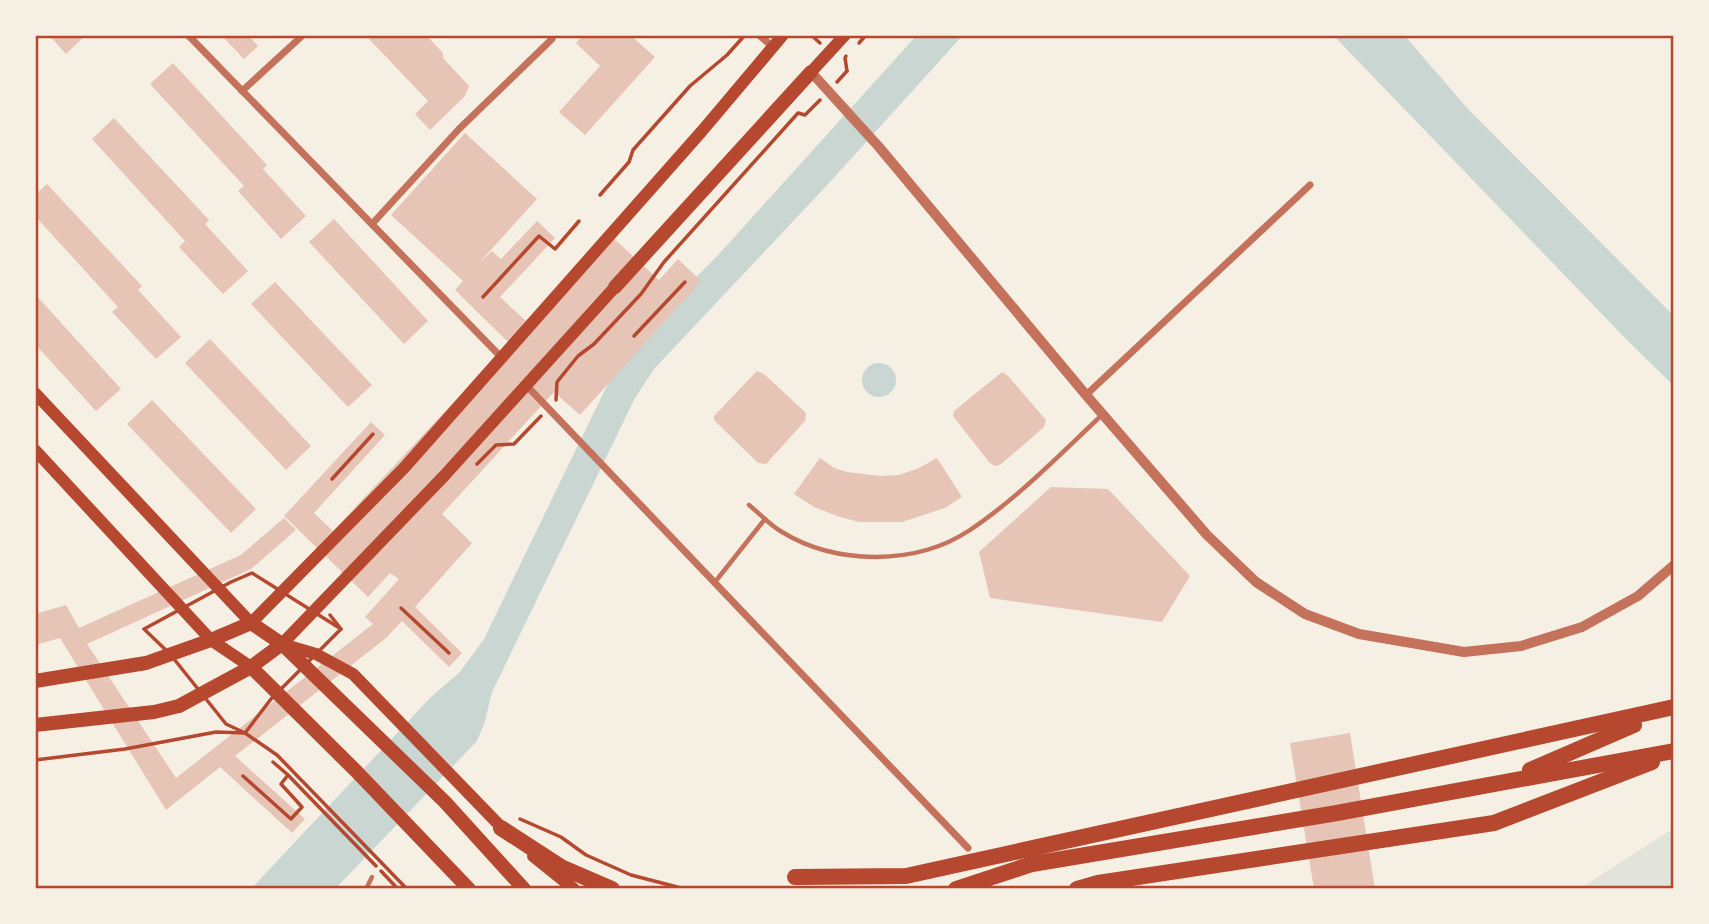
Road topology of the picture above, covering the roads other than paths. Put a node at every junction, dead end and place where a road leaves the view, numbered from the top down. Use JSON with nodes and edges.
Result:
{"nodes":[{"id":1,"x":188,"y":35,"type":"edge"},
{"id":2,"x":303,"y":35,"type":"edge"},
{"id":3,"x":760,"y":35,"type":"edge"},
{"id":4,"x":783,"y":35,"type":"edge"},
{"id":5,"x":845,"y":35,"type":"edge"},
{"id":6,"x":552,"y":39,"type":"dead end"},
{"id":7,"x":773,"y":47,"type":"junction"},
{"id":8,"x":811,"y":72,"type":"junction"},
{"id":9,"x":242,"y":91,"type":"junction"},
{"id":10,"x":1310,"y":185,"type":"dead end"},
{"id":11,"x":372,"y":224,"type":"junction"},
{"id":12,"x":615,"y":286,"type":"joint"},
{"id":13,"x":502,"y":358,"type":"junction"},
{"id":14,"x":526,"y":385,"type":"junction"},
{"id":15,"x":35,"y":393,"type":"edge"},
{"id":16,"x":1086,"y":395,"type":"junction"},
{"id":17,"x":1102,"y":414,"type":"junction"},
{"id":18,"x":35,"y":450,"type":"edge"},
{"id":19,"x":749,"y":505,"type":"dead end"},
{"id":20,"x":765,"y":519,"type":"junction"},
{"id":21,"x":1674,"y":565,"type":"edge"},
{"id":22,"x":715,"y":582,"type":"junction"},
{"id":23,"x":251,"y":623,"type":"junction"},
{"id":24,"x":211,"y":640,"type":"junction"},
{"id":25,"x":282,"y":644,"type":"junction"},
{"id":26,"x":251,"y":667,"type":"junction"},
{"id":27,"x":35,"y":681,"type":"edge"},
{"id":28,"x":1671,"y":708,"type":"edge"},
{"id":29,"x":35,"y":725,"type":"edge"},
{"id":30,"x":1674,"y":752,"type":"edge"},
{"id":31,"x":1506,"y":781,"type":"junction"},
{"id":32,"x":501,"y":828,"type":"junction"},
{"id":33,"x":968,"y":848,"type":"dead end"},
{"id":34,"x":372,"y":877,"type":"dead end"},
{"id":35,"x":795,"y":877,"type":"dead end"},
{"id":36,"x":366,"y":889,"type":"edge"},
{"id":37,"x":469,"y":889,"type":"edge"},
{"id":38,"x":524,"y":889,"type":"edge"},
{"id":39,"x":574,"y":889,"type":"edge"},
{"id":40,"x":612,"y":889,"type":"edge"},
{"id":41,"x":956,"y":889,"type":"edge"},
{"id":42,"x":1077,"y":889,"type":"edge"}],
"edges":[{"from":1,"to":9,"type":"street"},
{"from":2,"to":9,"type":"street"},
{"from":3,"to":7,"type":"street"},
{"from":4,"to":7,"type":"main road"},
{"from":5,"to":8,"type":"main road"},
{"from":6,"to":11,"type":"street"},
{"from":7,"to":13,"type":"main road"},
{"from":8,"to":12,"type":"main road"},
{"from":8,"to":16,"type":"street"},
{"from":9,"to":11,"type":"street"},
{"from":10,"to":16,"type":"street"},
{"from":11,"to":13,"type":"street"},
{"from":12,"to":14,"type":"main road"},
{"from":13,"to":23,"type":"main road"},
{"from":14,"to":22,"type":"street"},
{"from":14,"to":25,"type":"main road"},
{"from":15,"to":23,"type":"main road"},
{"from":16,"to":17,"type":"street"},
{"from":17,"to":20,"type":"lane"},
{"from":17,"to":21,"type":"street"},
{"from":18,"to":24,"type":"main road"},
{"from":19,"to":20,"type":"lane"},
{"from":20,"to":22,"type":"lane"},
{"from":22,"to":33,"type":"street"},
{"from":23,"to":24,"type":"main road"},
{"from":23,"to":25,"type":"main road"},
{"from":24,"to":26,"type":"main road"},
{"from":24,"to":27,"type":"main road"},
{"from":25,"to":26,"type":"main road"},
{"from":25,"to":32,"type":"main road"},
{"from":25,"to":38,"type":"main road"},
{"from":26,"to":29,"type":"main road"},
{"from":26,"to":37,"type":"main road"},
{"from":28,"to":31,"type":"highway"},
{"from":28,"to":35,"type":"highway"},
{"from":30,"to":31,"type":"highway"},
{"from":30,"to":42,"type":"highway"},
{"from":31,"to":41,"type":"highway"},
{"from":32,"to":39,"type":"main road"},
{"from":32,"to":40,"type":"highway"},
{"from":34,"to":36,"type":"lane"}]}
